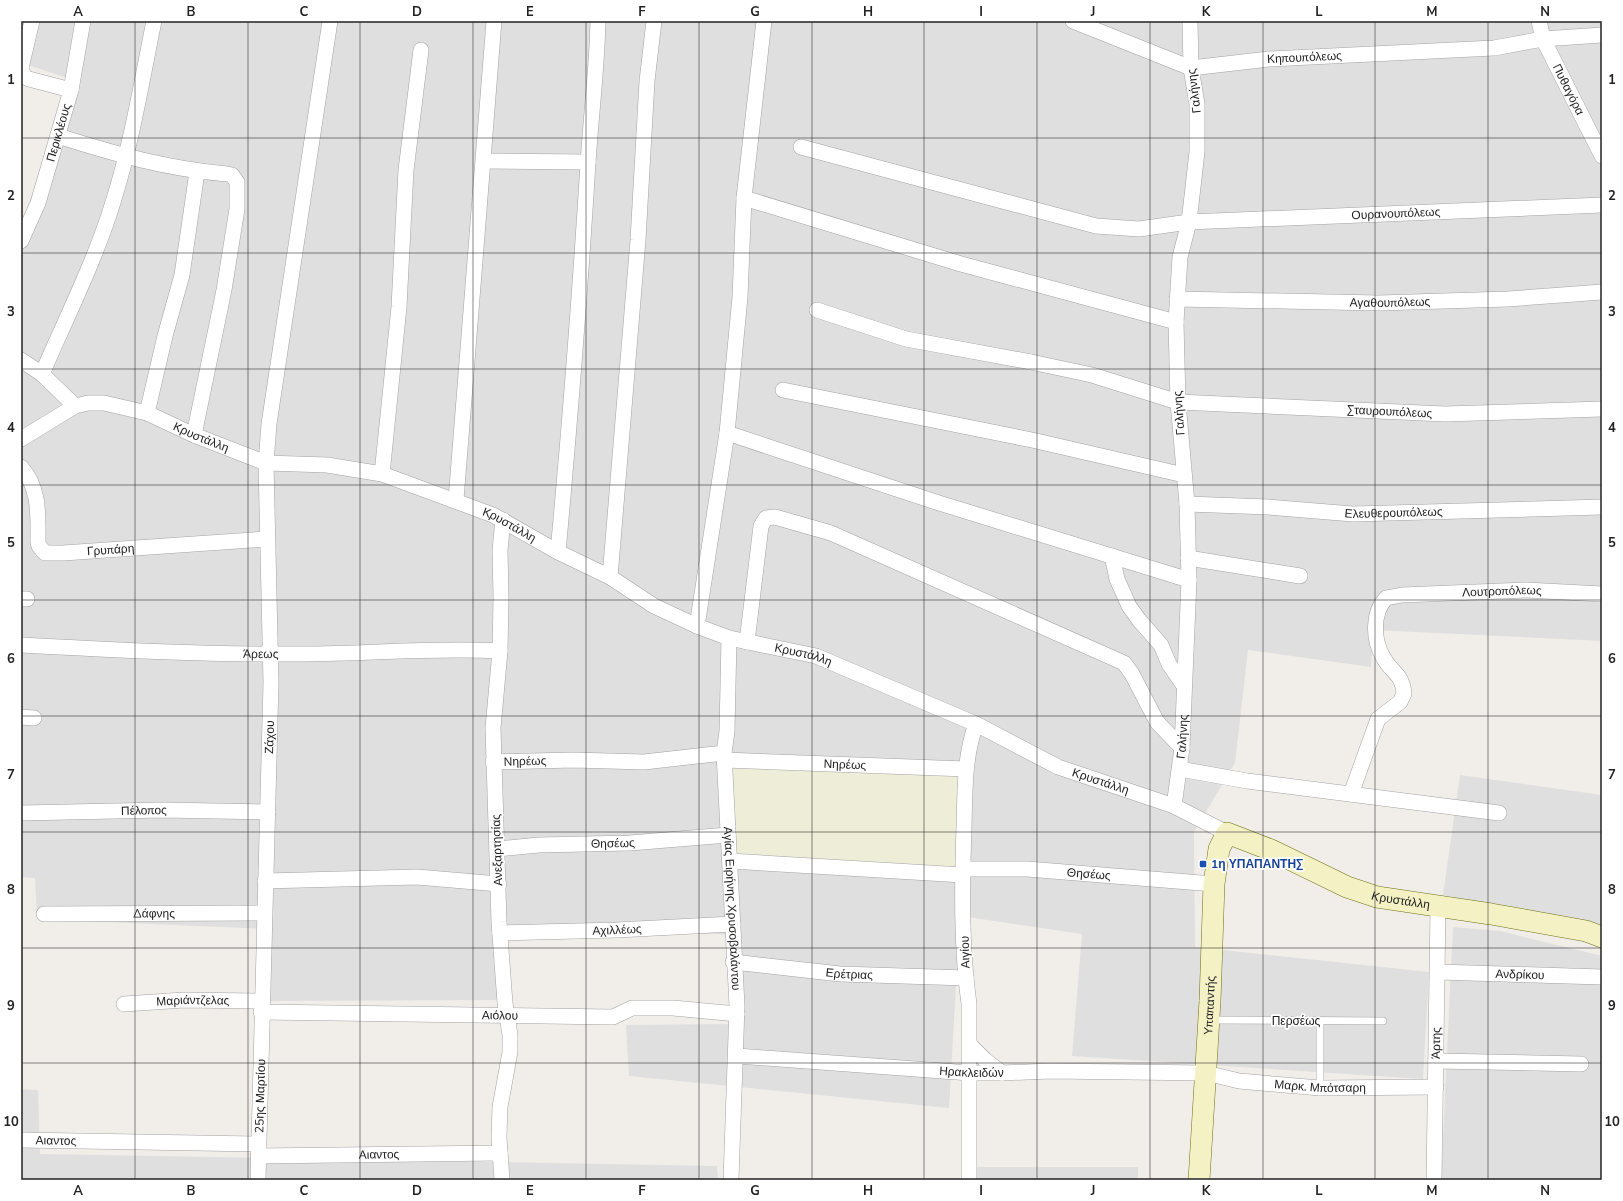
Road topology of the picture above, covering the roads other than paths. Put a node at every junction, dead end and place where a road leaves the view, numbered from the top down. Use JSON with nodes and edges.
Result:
{"nodes":[{"id":1,"x":32,"y":21,"type":"edge"},
{"id":2,"x":83,"y":21,"type":"edge"},
{"id":3,"x":154,"y":21,"type":"edge"},
{"id":4,"x":330,"y":21,"type":"edge"},
{"id":5,"x":494,"y":21,"type":"edge"},
{"id":6,"x":598,"y":21,"type":"edge"},
{"id":7,"x":654,"y":21,"type":"edge"},
{"id":8,"x":764,"y":21,"type":"edge"},
{"id":9,"x":1073,"y":21,"type":"edge"},
{"id":10,"x":1190,"y":21,"type":"edge"},
{"id":11,"x":1538,"y":21,"type":"edge"},
{"id":12,"x":1602,"y":35,"type":"edge"},
{"id":13,"x":1543,"y":39,"type":"junction"},
{"id":14,"x":421,"y":50,"type":"dead end"},
{"id":15,"x":1191,"y":68,"type":"junction"},
{"id":16,"x":21,"y":69,"type":"edge"},
{"id":17,"x":71,"y":90,"type":"junction"},
{"id":18,"x":1597,"y":135,"type":"edge"},
{"id":19,"x":58,"y":136,"type":"junction"},
{"id":20,"x":801,"y":147,"type":"dead end"},
{"id":21,"x":1602,"y":156,"type":"edge"},
{"id":22,"x":126,"y":158,"type":"junction"},
{"id":23,"x":484,"y":161,"type":"junction"},
{"id":24,"x":588,"y":162,"type":"junction"},
{"id":25,"x":197,"y":172,"type":"junction"},
{"id":26,"x":744,"y":198,"type":"junction"},
{"id":27,"x":1602,"y":205,"type":"edge"},
{"id":28,"x":1189,"y":222,"type":"junction"},
{"id":29,"x":21,"y":241,"type":"edge"},
{"id":30,"x":1602,"y":292,"type":"edge"},
{"id":31,"x":1177,"y":299,"type":"junction"},
{"id":32,"x":817,"y":310,"type":"dead end"},
{"id":33,"x":1176,"y":322,"type":"junction"},
{"id":34,"x":21,"y":360,"type":"edge"},
{"id":35,"x":42,"y":374,"type":"junction"},
{"id":36,"x":783,"y":390,"type":"dead end"},
{"id":37,"x":1178,"y":402,"type":"junction"},
{"id":38,"x":75,"y":406,"type":"junction"},
{"id":39,"x":1602,"y":409,"type":"edge"},
{"id":40,"x":146,"y":413,"type":"junction"},
{"id":41,"x":727,"y":433,"type":"junction"},
{"id":42,"x":194,"y":434,"type":"junction"},
{"id":43,"x":21,"y":440,"type":"edge"},
{"id":44,"x":266,"y":463,"type":"junction"},
{"id":45,"x":21,"y":467,"type":"edge"},
{"id":46,"x":382,"y":474,"type":"junction"},
{"id":47,"x":1184,"y":475,"type":"junction"},
{"id":48,"x":456,"y":500,"type":"junction"},
{"id":49,"x":1186,"y":504,"type":"junction"},
{"id":50,"x":1602,"y":507,"type":"edge"},
{"id":51,"x":503,"y":520,"type":"junction"},
{"id":52,"x":267,"y":539,"type":"junction"},
{"id":53,"x":558,"y":552,"type":"junction"},
{"id":54,"x":1112,"y":556,"type":"junction"},
{"id":55,"x":1188,"y":558,"type":"junction"},
{"id":56,"x":1300,"y":576,"type":"dead end"},
{"id":57,"x":610,"y":577,"type":"junction"},
{"id":58,"x":1189,"y":580,"type":"junction"},
{"id":59,"x":1602,"y":594,"type":"edge"},
{"id":60,"x":697,"y":626,"type":"junction"},
{"id":61,"x":729,"y":638,"type":"junction"},
{"id":62,"x":747,"y":642,"type":"junction"},
{"id":63,"x":21,"y":645,"type":"edge"},
{"id":64,"x":500,"y":651,"type":"junction"},
{"id":65,"x":270,"y":654,"type":"junction"},
{"id":66,"x":1184,"y":686,"type":"junction"},
{"id":67,"x":976,"y":724,"type":"junction"},
{"id":68,"x":1182,"y":748,"type":"junction"},
{"id":69,"x":724,"y":757,"type":"junction"},
{"id":70,"x":493,"y":762,"type":"junction"},
{"id":71,"x":966,"y":769,"type":"junction"},
{"id":72,"x":1180,"y":769,"type":"junction"},
{"id":73,"x":1351,"y":794,"type":"junction"},
{"id":74,"x":1174,"y":806,"type":"junction"},
{"id":75,"x":268,"y":812,"type":"junction"},
{"id":76,"x":21,"y":813,"type":"edge"},
{"id":77,"x":1499,"y":813,"type":"dead end"},
{"id":78,"x":1227,"y":833,"type":"junction"},
{"id":79,"x":728,"y":835,"type":"junction"},
{"id":80,"x":498,"y":849,"type":"junction"},
{"id":81,"x":730,"y":861,"type":"junction"},
{"id":82,"x":963,"y":872,"type":"junction"},
{"id":83,"x":265,"y":881,"type":"junction"},
{"id":84,"x":499,"y":884,"type":"junction"},
{"id":85,"x":1214,"y":884,"type":"junction"},
{"id":86,"x":1438,"y":907,"type":"junction"},
{"id":87,"x":264,"y":913,"type":"junction"},
{"id":88,"x":44,"y":914,"type":"dead end"},
{"id":89,"x":733,"y":924,"type":"junction"},
{"id":90,"x":500,"y":933,"type":"junction"},
{"id":91,"x":1602,"y":937,"type":"edge"},
{"id":92,"x":733,"y":962,"type":"junction"},
{"id":93,"x":1438,"y":972,"type":"junction"},
{"id":94,"x":1602,"y":977,"type":"edge"},
{"id":95,"x":966,"y":978,"type":"junction"},
{"id":96,"x":124,"y":1004,"type":"dead end"},
{"id":97,"x":261,"y":1007,"type":"junction"},
{"id":98,"x":737,"y":1014,"type":"junction"},
{"id":99,"x":508,"y":1016,"type":"junction"},
{"id":100,"x":1209,"y":1020,"type":"junction"},
{"id":101,"x":1320,"y":1021,"type":"junction"},
{"id":102,"x":1384,"y":1021,"type":"dead end"},
{"id":103,"x":970,"y":1045,"type":"junction"},
{"id":104,"x":736,"y":1056,"type":"junction"},
{"id":105,"x":1436,"y":1061,"type":"junction"},
{"id":106,"x":1581,"y":1064,"type":"dead end"},
{"id":107,"x":970,"y":1073,"type":"junction"},
{"id":108,"x":1206,"y":1073,"type":"junction"},
{"id":109,"x":1002,"y":1074,"type":"junction"},
{"id":110,"x":1436,"y":1087,"type":"junction"},
{"id":111,"x":1320,"y":1088,"type":"junction"},
{"id":112,"x":21,"y":1140,"type":"edge"},
{"id":113,"x":258,"y":1150,"type":"junction"},
{"id":114,"x":500,"y":1153,"type":"junction"},
{"id":115,"x":258,"y":1180,"type":"edge"},
{"id":116,"x":502,"y":1180,"type":"edge"},
{"id":117,"x":732,"y":1180,"type":"edge"},
{"id":118,"x":969,"y":1180,"type":"edge"},
{"id":119,"x":1199,"y":1180,"type":"edge"},
{"id":120,"x":1434,"y":1180,"type":"edge"}],
"edges":[{"from":1,"to":16,"type":"street"},
{"from":2,"to":17,"type":"street","name":"Περικλέους"},
{"from":3,"to":22,"type":"street"},
{"from":4,"to":44,"type":"street","name":"Ζάχου"},
{"from":5,"to":23,"type":"street"},
{"from":6,"to":24,"type":"street"},
{"from":7,"to":57,"type":"street"},
{"from":8,"to":26,"type":"street"},
{"from":9,"to":15,"type":"street","name":"Κηπουπόλεως"},
{"from":10,"to":15,"type":"street","name":"Γαλήνης"},
{"from":11,"to":13,"type":"street","name":"Πυθαγόρα"},
{"from":12,"to":13,"type":"street","name":"Κηπουπόλεως"},
{"from":13,"to":15,"type":"street","name":"Κηπουπόλεως"},
{"from":13,"to":18,"type":"street","name":"Πυθαγόρα"},
{"from":14,"to":46,"type":"street"},
{"from":15,"to":28,"type":"street","name":"Γαλήνης"},
{"from":16,"to":17,"type":"street"},
{"from":17,"to":19,"type":"street","name":"Περικλέους"},
{"from":18,"to":21,"type":"street","name":"Πυθαγόρα"},
{"from":19,"to":22,"type":"street"},
{"from":19,"to":29,"type":"street","name":"Περικλέους"},
{"from":20,"to":28,"type":"street","name":"Ουρανουπόλεως"},
{"from":22,"to":25,"type":"street"},
{"from":22,"to":35,"type":"street"},
{"from":23,"to":24,"type":"street"},
{"from":23,"to":48,"type":"street"},
{"from":24,"to":53,"type":"street"},
{"from":25,"to":40,"type":"street"},
{"from":25,"to":42,"type":"street"},
{"from":26,"to":33,"type":"street"},
{"from":26,"to":41,"type":"street"},
{"from":27,"to":28,"type":"street","name":"Ουρανουπόλεως"},
{"from":28,"to":31,"type":"street","name":"Γαλήνης"},
{"from":30,"to":31,"type":"street","name":"Αγαθουπόλεως"},
{"from":31,"to":33,"type":"street","name":"Γαλήνης"},
{"from":32,"to":37,"type":"street","name":"Σταυρουπόλεως"},
{"from":33,"to":37,"type":"street","name":"Γαλήνης"},
{"from":34,"to":35,"type":"street"},
{"from":35,"to":38,"type":"street"},
{"from":36,"to":47,"type":"street"},
{"from":37,"to":39,"type":"street","name":"Σταυρουπόλεως"},
{"from":37,"to":47,"type":"street","name":"Γαλήνης"},
{"from":38,"to":40,"type":"street","name":"Κρυστάλλη"},
{"from":38,"to":43,"type":"street"},
{"from":40,"to":42,"type":"street","name":"Κρυστάλλη"},
{"from":41,"to":54,"type":"street"},
{"from":41,"to":60,"type":"street"},
{"from":42,"to":44,"type":"street","name":"Κρυστάλλη"},
{"from":44,"to":46,"type":"street","name":"Κρυστάλλη"},
{"from":44,"to":52,"type":"street","name":"Ζάχου"},
{"from":45,"to":52,"type":"street","name":"Γρυπάρη"},
{"from":46,"to":48,"type":"street","name":"Κρυστάλλη"},
{"from":47,"to":49,"type":"street","name":"Γαλήνης"},
{"from":48,"to":51,"type":"street","name":"Κρυστάλλη"},
{"from":49,"to":50,"type":"street","name":"Ελευθερουπόλεως"},
{"from":49,"to":55,"type":"street","name":"Γαλήνης"},
{"from":51,"to":53,"type":"street","name":"Κρυστάλλη"},
{"from":51,"to":64,"type":"street","name":"Ανεξαρτησίας"},
{"from":52,"to":65,"type":"street","name":"Ζάχου"},
{"from":53,"to":57,"type":"street","name":"Κρυστάλλη"},
{"from":54,"to":58,"type":"street"},
{"from":54,"to":66,"type":"street"},
{"from":55,"to":56,"type":"street"},
{"from":55,"to":58,"type":"street","name":"Γαλήνης"},
{"from":57,"to":60,"type":"street","name":"Κρυστάλλη"},
{"from":58,"to":66,"type":"street","name":"Γαλήνης"},
{"from":59,"to":73,"type":"street","name":"Λουτροπόλεως"},
{"from":60,"to":61,"type":"street","name":"Κρυστάλλη"},
{"from":61,"to":62,"type":"street","name":"Κρυστάλλη"},
{"from":61,"to":69,"type":"street","name":"Αγίας Ειρήνης Χρυσοβαλάντου"},
{"from":62,"to":67,"type":"street","name":"Κρυστάλλη"},
{"from":62,"to":68,"type":"street"},
{"from":63,"to":65,"type":"street","name":"Άρεως"},
{"from":64,"to":65,"type":"street","name":"Άρεως"},
{"from":64,"to":70,"type":"street","name":"Ανεξαρτησίας"},
{"from":65,"to":75,"type":"street","name":"Ζάχου"},
{"from":66,"to":68,"type":"street","name":"Γαλήνης"},
{"from":67,"to":71,"type":"street","name":"Αιγίου"},
{"from":67,"to":74,"type":"street","name":"Κρυστάλλη"},
{"from":68,"to":72,"type":"street","name":"Γαλήνης"},
{"from":69,"to":70,"type":"street","name":"Νηρέως"},
{"from":69,"to":71,"type":"street","name":"Νηρέως"},
{"from":69,"to":79,"type":"street","name":"Αγίας Ειρήνης Χρυσοβαλάντου"},
{"from":70,"to":80,"type":"street","name":"Ανεξαρτησίας"},
{"from":71,"to":82,"type":"street","name":"Αιγίου"},
{"from":72,"to":73,"type":"street"},
{"from":72,"to":74,"type":"street","name":"Γαλήνης"},
{"from":73,"to":77,"type":"street"},
{"from":74,"to":78,"type":"street","name":"Κρυστάλλη"},
{"from":75,"to":76,"type":"street","name":"Πέλοπος"},
{"from":75,"to":83,"type":"street","name":"Ζάχου"},
{"from":78,"to":85,"type":"street","name":"Υπαπαντής"},
{"from":78,"to":86,"type":"street","name":"Κρυστάλλη"},
{"from":79,"to":80,"type":"street","name":"Θησέως"},
{"from":79,"to":81,"type":"street","name":"Αγίας Ειρήνης Χρυσοβαλάντου"},
{"from":80,"to":84,"type":"street","name":"Ανεξαρτησίας"},
{"from":81,"to":82,"type":"street","name":"Θησέως"},
{"from":81,"to":89,"type":"street","name":"Αγίας Ειρήνης Χρυσοβαλάντου"},
{"from":82,"to":85,"type":"street","name":"Θησέως"},
{"from":82,"to":95,"type":"street","name":"Αιγίου"},
{"from":83,"to":84,"type":"street"},
{"from":83,"to":87,"type":"street","name":"Ζάχου"},
{"from":84,"to":90,"type":"street","name":"Ανεξαρτησίας"},
{"from":85,"to":100,"type":"street","name":"Υπαπαντής"},
{"from":86,"to":91,"type":"street","name":"Κρυστάλλη"},
{"from":86,"to":93,"type":"street","name":"Άρτης"},
{"from":87,"to":88,"type":"street","name":"Δάφνης"},
{"from":87,"to":97,"type":"street","name":"Ζάχου"},
{"from":89,"to":90,"type":"street","name":"Αχιλλέως"},
{"from":89,"to":92,"type":"street","name":"Αγίας Ειρήνης Χρυσοβαλάντου"},
{"from":90,"to":99,"type":"street","name":"Ανεξαρτησίας"},
{"from":92,"to":95,"type":"street","name":"Ερέτριας"},
{"from":92,"to":98,"type":"street","name":"Αγίας Ειρήνης Χρυσοβαλάντου"},
{"from":93,"to":94,"type":"street","name":"Ανδρίκου"},
{"from":93,"to":105,"type":"street","name":"Άρτης"},
{"from":95,"to":103,"type":"street","name":"Αιγίου"},
{"from":96,"to":97,"type":"street","name":"Μαριάντζελας"},
{"from":97,"to":99,"type":"street","name":"Αιόλου"},
{"from":97,"to":113,"type":"street","name":"25ης Μαρτίου"},
{"from":98,"to":99,"type":"street","name":"Αιόλου"},
{"from":98,"to":104,"type":"street","name":"Αγίας Ειρήνης Χρυσοβαλάντου"},
{"from":99,"to":114,"type":"street","name":"Ανεξαρτησίας"},
{"from":100,"to":101,"type":"lane","name":"Περσέως"},
{"from":100,"to":108,"type":"street","name":"Υπαπαντής"},
{"from":101,"to":102,"type":"lane","name":"Περσέως"},
{"from":101,"to":111,"type":"lane"},
{"from":103,"to":107,"type":"street","name":"Αιγίου"},
{"from":103,"to":109,"type":"street"},
{"from":104,"to":107,"type":"street","name":"Ηρακλειδών"},
{"from":104,"to":117,"type":"street","name":"Αγίας Ειρήνης Χρυσοβαλάντου"},
{"from":105,"to":106,"type":"street"},
{"from":105,"to":110,"type":"street","name":"Άρτης"},
{"from":107,"to":109,"type":"street","name":"Ηρακλειδών"},
{"from":107,"to":118,"type":"street","name":"Αιγίου"},
{"from":108,"to":109,"type":"street","name":"Ηρακλειδών"},
{"from":108,"to":111,"type":"street","name":"Μαρκ. Μπότσαρη"},
{"from":108,"to":119,"type":"street","name":"Υπαπαντής"},
{"from":110,"to":111,"type":"street","name":"Μαρκ. Μπότσαρη"},
{"from":110,"to":120,"type":"street","name":"Άρτης"},
{"from":112,"to":113,"type":"street","name":"Αιαντος"},
{"from":113,"to":114,"type":"street","name":"Αιαντος"},
{"from":113,"to":115,"type":"street","name":"25ης Μαρτίου"},
{"from":114,"to":116,"type":"street","name":"Ανεξαρτησίας"}]}
